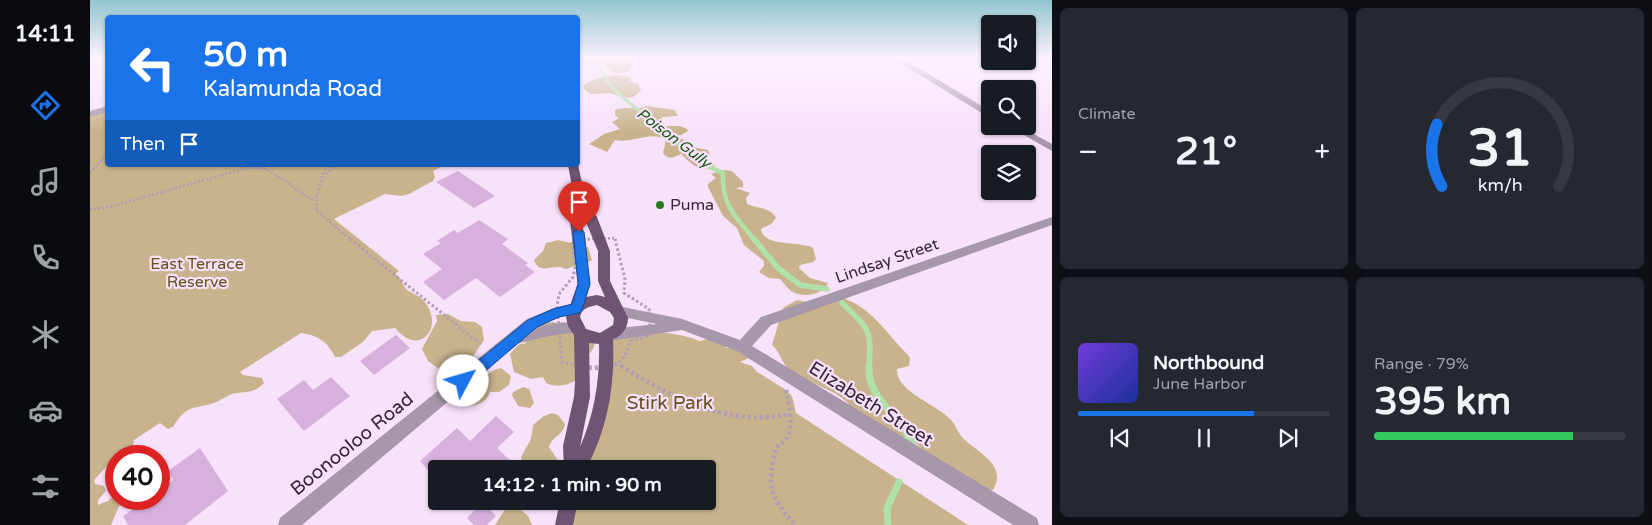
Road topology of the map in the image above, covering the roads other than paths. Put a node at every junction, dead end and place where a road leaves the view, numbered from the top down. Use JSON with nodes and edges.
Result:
{"nodes":[{"id":1,"x":936,"y":82,"type":"edge"},
{"id":2,"x":105,"y":110,"type":"edge"},
{"id":3,"x":981,"y":110,"type":"edge"},
{"id":4,"x":90,"y":114,"type":"edge"},
{"id":5,"x":1028,"y":135,"type":"edge"},
{"id":6,"x":1052,"y":148,"type":"edge"},
{"id":7,"x":573,"y":167,"type":"edge"},
{"id":8,"x":581,"y":203,"type":"junction"},
{"id":9,"x":1052,"y":221,"type":"edge"},
{"id":10,"x":576,"y":308,"type":"junction"},
{"id":11,"x":618,"y":310,"type":"junction"},
{"id":12,"x":687,"y":327,"type":"junction"},
{"id":13,"x":578,"y":331,"type":"junction"},
{"id":14,"x":608,"y":336,"type":"junction"},
{"id":15,"x":515,"y":340,"type":"junction"},
{"id":16,"x":742,"y":347,"type":"junction"},
{"id":17,"x":572,"y":460,"type":"edge"},
{"id":18,"x":582,"y":460,"type":"edge"},
{"id":19,"x":566,"y":510,"type":"edge"},
{"id":20,"x":287,"y":525,"type":"edge"},
{"id":21,"x":564,"y":525,"type":"edge"},
{"id":22,"x":1030,"y":525,"type":"edge"}],
"edges":[{"from":1,"to":3,"type":"street"},
{"from":2,"to":4,"type":"street"},
{"from":5,"to":6,"type":"street"},
{"from":7,"to":8,"type":"main road"},
{"from":8,"to":10,"type":"main road"},
{"from":8,"to":11,"type":"main road"},
{"from":9,"to":16,"type":"street","name":"Lindsay Street"},
{"from":10,"to":11,"type":"main road"},
{"from":10,"to":13,"type":"main road"},
{"from":10,"to":15,"type":"street","name":"Boonooloo Road"},
{"from":11,"to":12,"type":"street","name":"Elizabeth Street"},
{"from":11,"to":14,"type":"main road"},
{"from":12,"to":14,"type":"street","name":"Elizabeth Street"},
{"from":12,"to":16,"type":"street","name":"Elizabeth Street"},
{"from":13,"to":14,"type":"main road"},
{"from":13,"to":15,"type":"street","name":"Boonooloo Road"},
{"from":13,"to":17,"type":"main road"},
{"from":14,"to":18,"type":"main road"},
{"from":15,"to":20,"type":"street","name":"Boonooloo Road"},
{"from":16,"to":22,"type":"street","name":"Elizabeth Street"},
{"from":19,"to":21,"type":"main road"}]}
